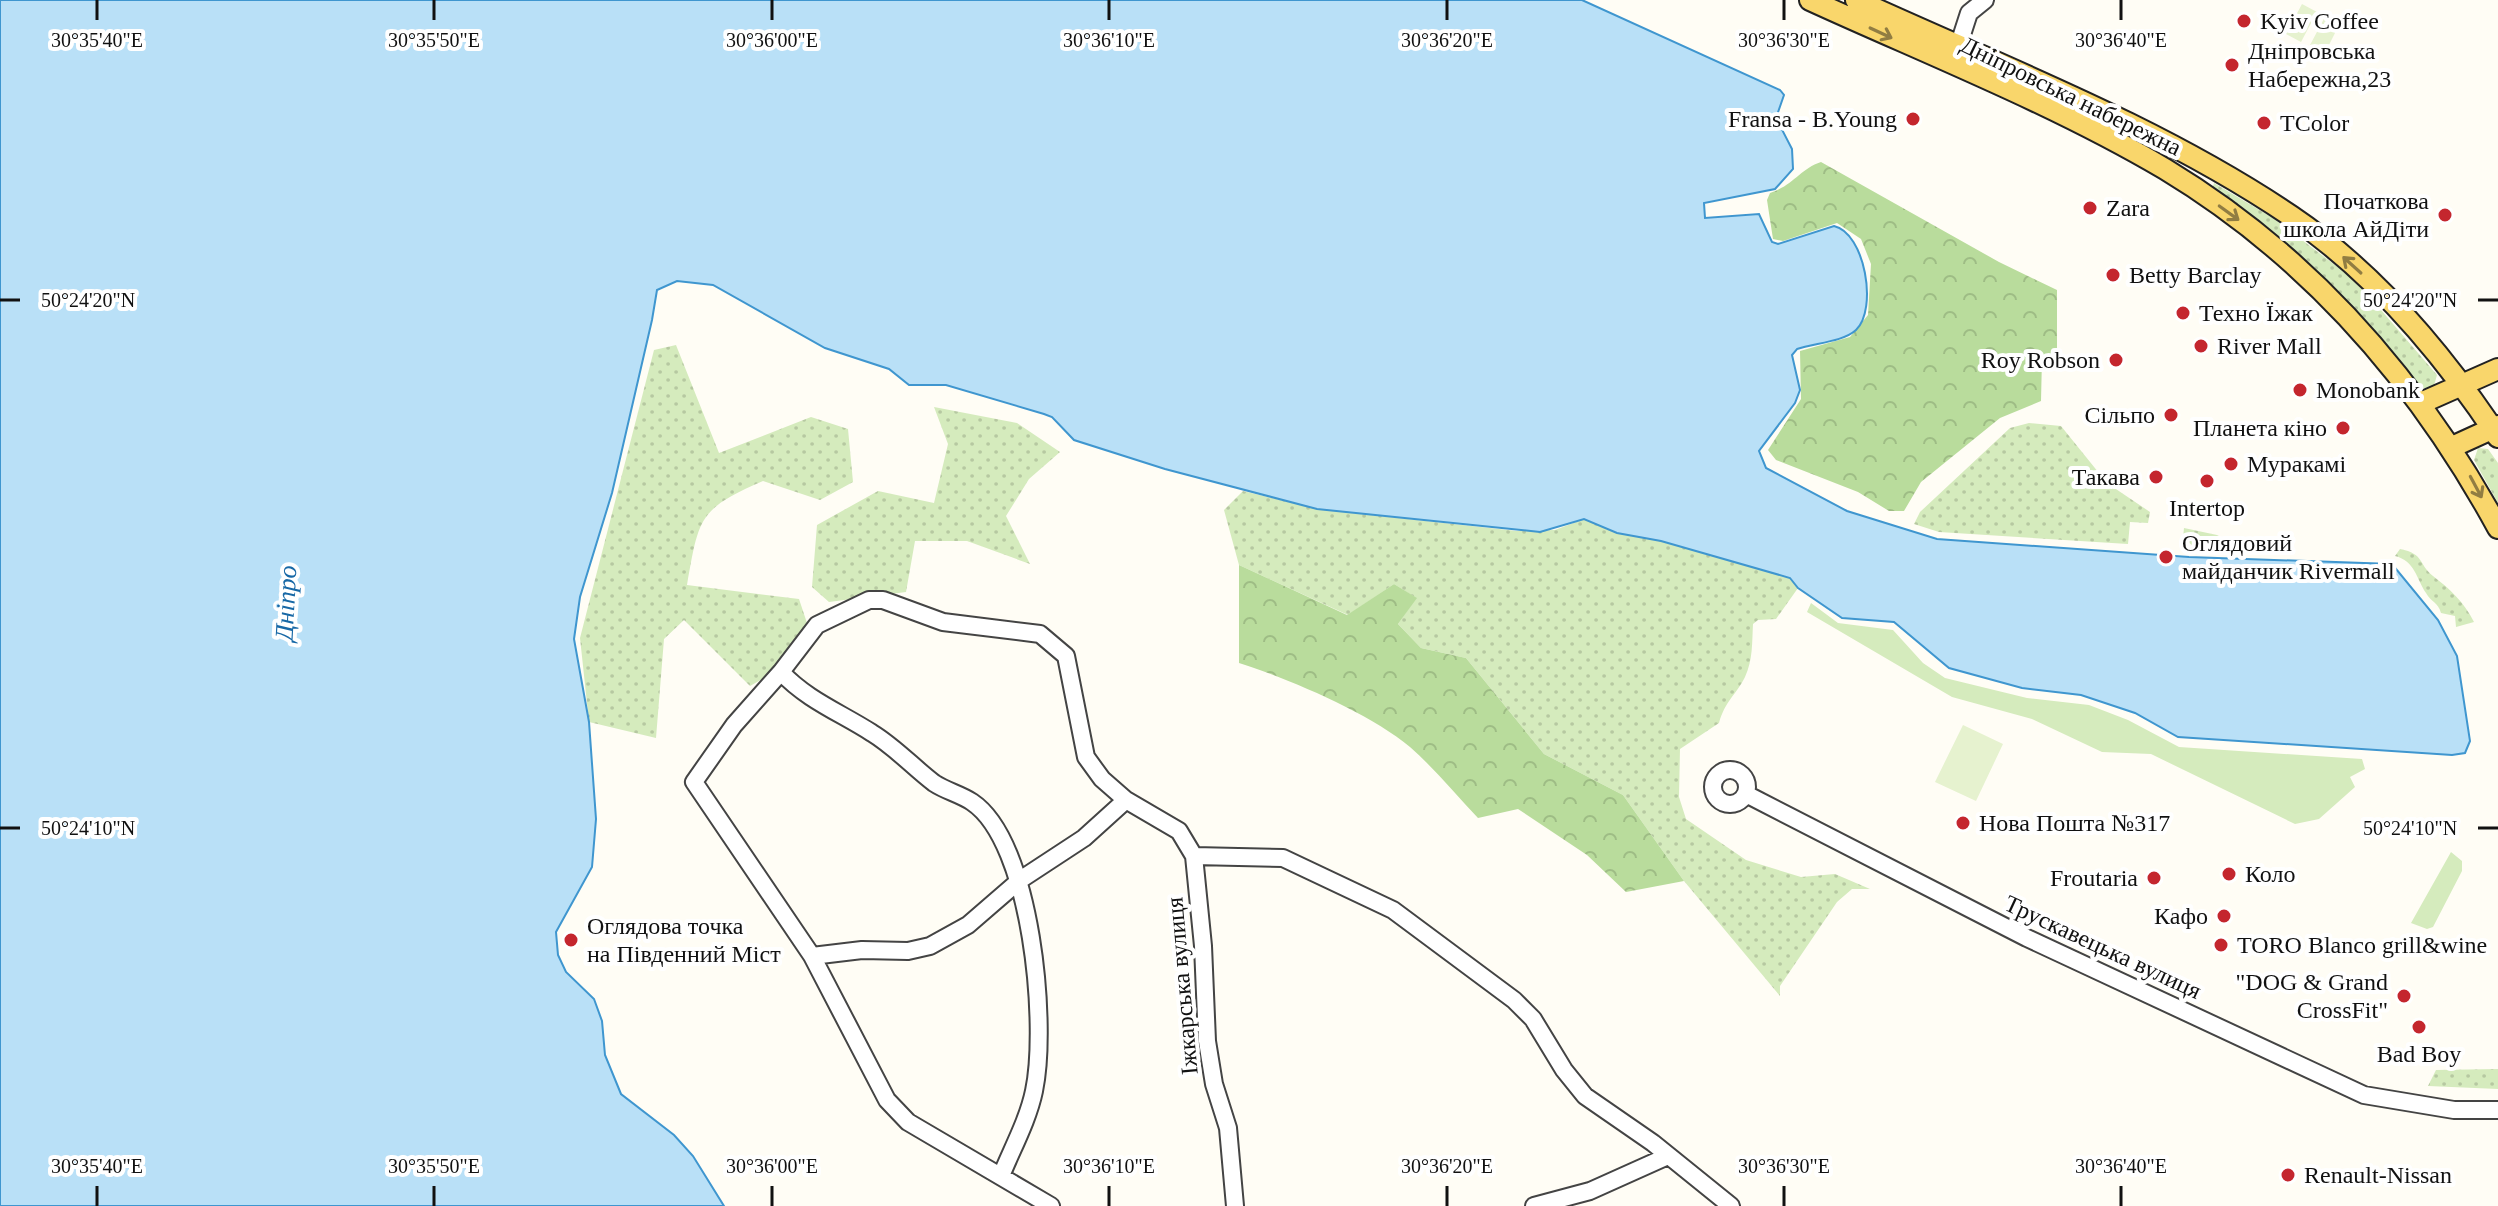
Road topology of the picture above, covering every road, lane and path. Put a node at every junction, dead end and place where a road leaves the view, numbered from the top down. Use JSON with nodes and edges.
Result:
{"nodes":[{"id":1,"x":1810,"y":0,"type":"edge"},
{"id":2,"x":1856,"y":0,"type":"edge"},
{"id":3,"x":1985,"y":0,"type":"edge"},
{"id":4,"x":1958,"y":47,"type":"junction"},
{"id":5,"x":2498,"y":369,"type":"edge"},
{"id":6,"x":2461,"y":384,"type":"junction"},
{"id":7,"x":2421,"y":403,"type":"junction"},
{"id":8,"x":2496,"y":431,"type":"edge"},
{"id":9,"x":2452,"y":447,"type":"junction"},
{"id":10,"x":2498,"y":528,"type":"edge"},
{"id":11,"x":781,"y":672,"type":"junction"},
{"id":12,"x":1746,"y":794,"type":"dead end"},
{"id":13,"x":1126,"y":800,"type":"junction"},
{"id":14,"x":1194,"y":856,"type":"junction"},
{"id":15,"x":1020,"y":880,"type":"junction"},
{"id":16,"x":812,"y":956,"type":"junction"},
{"id":17,"x":2498,"y":1110,"type":"edge"},
{"id":18,"x":1668,"y":1156,"type":"junction"},
{"id":19,"x":1001,"y":1176,"type":"junction"},
{"id":20,"x":1051,"y":1206,"type":"edge"},
{"id":21,"x":1235,"y":1206,"type":"edge"},
{"id":22,"x":1534,"y":1206,"type":"edge"},
{"id":23,"x":1731,"y":1206,"type":"edge"}],
"edges":[{"from":1,"to":7,"type":"main road","name":"Дніпровська набережна","one_way":true},
{"from":2,"to":4,"type":"main road","name":"Дніпровська набережна"},
{"from":3,"to":4,"type":"street"},
{"from":6,"to":4,"type":"main road","name":"Дніпровська набережна","one_way":true},
{"from":5,"to":6,"type":"main road"},
{"from":6,"to":7,"type":"main road"},
{"from":6,"to":8,"type":"main road","name":"Дніпровська набережна"},
{"from":7,"to":9,"type":"main road","name":"Дніпровська набережна"},
{"from":8,"to":9,"type":"main road"},
{"from":9,"to":10,"type":"main road","name":"Дніпровська набережна","one_way":true},
{"from":11,"to":13,"type":"street"},
{"from":11,"to":15,"type":"street"},
{"from":11,"to":16,"type":"street"},
{"from":12,"to":17,"type":"street","name":"Трускавецька вулиця"},
{"from":13,"to":14,"type":"street"},
{"from":13,"to":15,"type":"street"},
{"from":14,"to":18,"type":"street"},
{"from":14,"to":21,"type":"street","name":"Іжкарська вулиця"},
{"from":15,"to":16,"type":"street"},
{"from":15,"to":19,"type":"street"},
{"from":16,"to":19,"type":"street"},
{"from":18,"to":22,"type":"street"},
{"from":18,"to":23,"type":"street"},
{"from":19,"to":20,"type":"street"}]}
